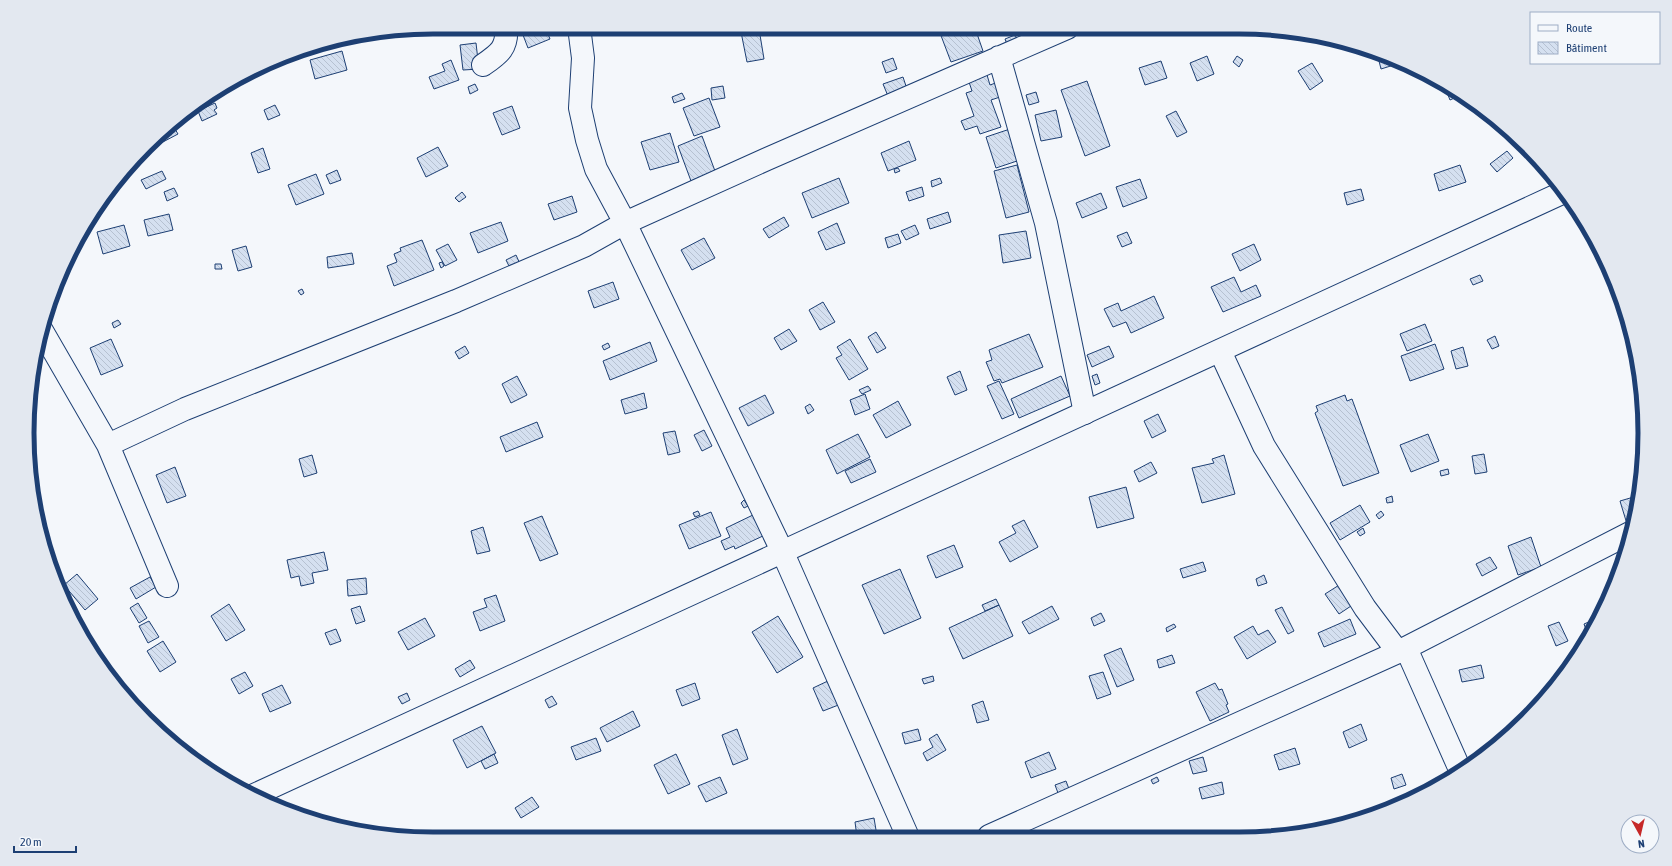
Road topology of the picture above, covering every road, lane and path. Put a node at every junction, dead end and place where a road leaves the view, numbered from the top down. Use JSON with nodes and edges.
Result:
{"nodes":[{"id":1,"x":507,"y":34,"type":"edge"},
{"id":2,"x":580,"y":34,"type":"edge"},
{"id":3,"x":1053,"y":34,"type":"edge"},
{"id":4,"x":999,"y":57,"type":"junction"},
{"id":5,"x":484,"y":65,"type":"dead end"},
{"id":6,"x":1559,"y":194,"type":"edge"},
{"id":7,"x":625,"y":223,"type":"junction"},
{"id":8,"x":46,"y":338,"type":"edge"},
{"id":9,"x":1220,"y":351,"type":"junction"},
{"id":10,"x":1086,"y":412,"type":"junction"},
{"id":11,"x":108,"y":445,"type":"junction"},
{"id":12,"x":1624,"y":536,"type":"edge"},
{"id":13,"x":783,"y":553,"type":"junction"},
{"id":14,"x":167,"y":586,"type":"dead end"},
{"id":15,"x":1402,"y":650,"type":"junction"},
{"id":16,"x":1458,"y":767,"type":"edge"},
{"id":17,"x":260,"y":792,"type":"edge"},
{"id":18,"x":1026,"y":829,"type":"edge"},
{"id":19,"x":906,"y":832,"type":"edge"},
{"id":20,"x":1010,"y":832,"type":"edge"}],
"edges":[{"from":1,"to":5,"type":"street"},
{"from":2,"to":7,"type":"street"},
{"from":3,"to":4,"type":"street"},
{"from":4,"to":7,"type":"street"},
{"from":4,"to":10,"type":"street"},
{"from":6,"to":9,"type":"street"},
{"from":7,"to":11,"type":"street"},
{"from":7,"to":13,"type":"street"},
{"from":8,"to":11,"type":"street"},
{"from":9,"to":10,"type":"street"},
{"from":9,"to":15,"type":"street"},
{"from":10,"to":13,"type":"street"},
{"from":11,"to":14,"type":"street"},
{"from":12,"to":15,"type":"street"},
{"from":13,"to":17,"type":"street"},
{"from":13,"to":19,"type":"street"},
{"from":15,"to":16,"type":"street"},
{"from":15,"to":18,"type":"street"},
{"from":18,"to":20,"type":"street"}]}
